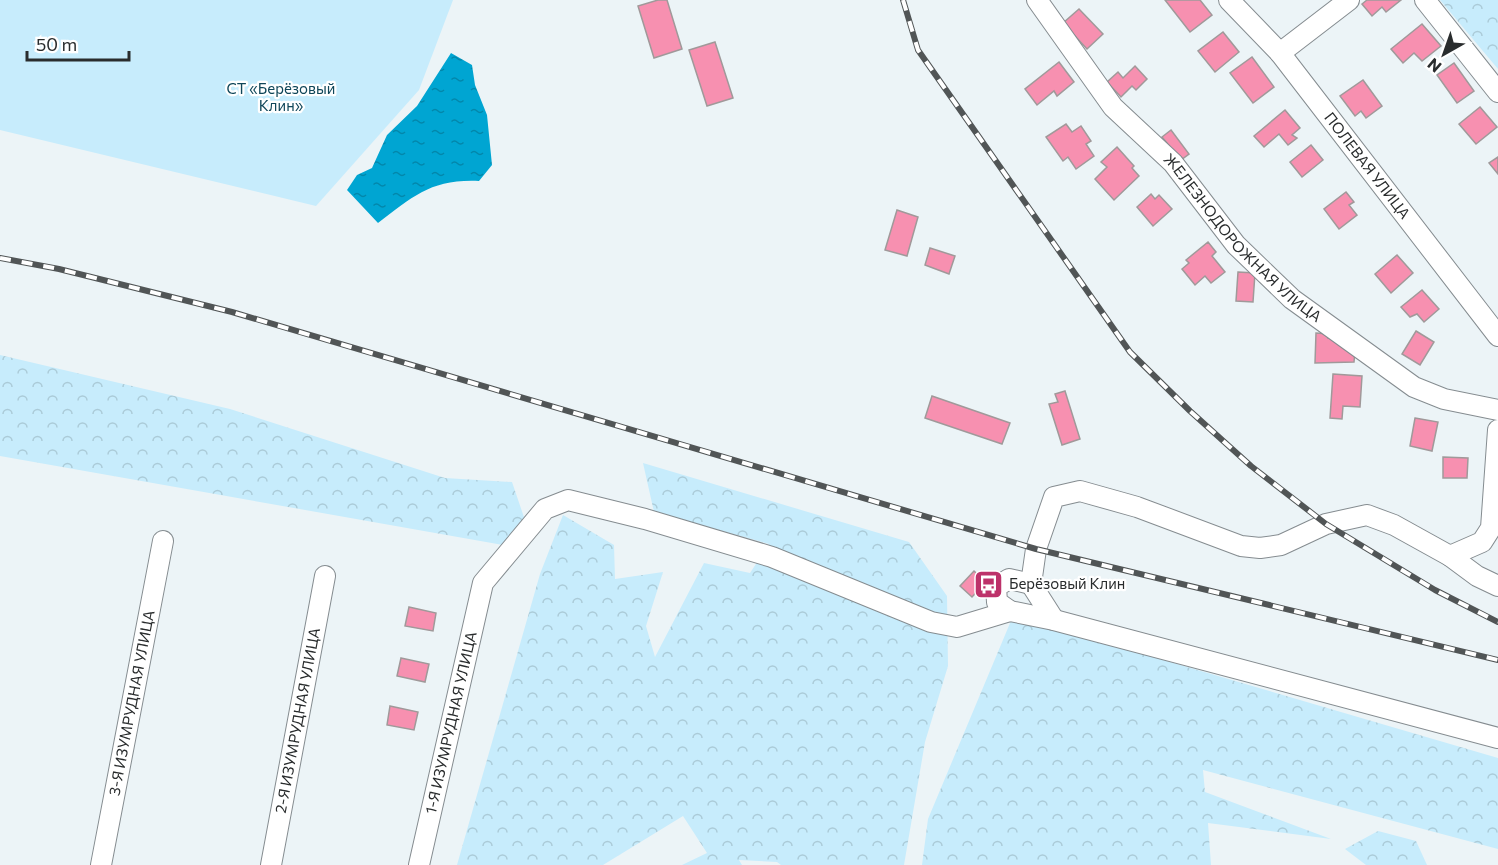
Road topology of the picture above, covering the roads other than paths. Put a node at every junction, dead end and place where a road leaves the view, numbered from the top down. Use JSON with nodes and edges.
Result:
{"nodes":[{"id":1,"x":1037,"y":0,"type":"edge"},
{"id":2,"x":1229,"y":0,"type":"edge"},
{"id":3,"x":1349,"y":0,"type":"edge"},
{"id":4,"x":1425,"y":0,"type":"edge"},
{"id":5,"x":1280,"y":53,"type":"junction"},
{"id":6,"x":1498,"y":92,"type":"edge"},
{"id":7,"x":1498,"y":336,"type":"edge"},
{"id":8,"x":1498,"y":410,"type":"edge"},
{"id":9,"x":1498,"y":430,"type":"edge"},
{"id":10,"x":164,"y":541,"type":"dead end"},
{"id":11,"x":1449,"y":556,"type":"junction"},
{"id":12,"x":325,"y":576,"type":"dead end"},
{"id":13,"x":1030,"y":584,"type":"junction"},
{"id":14,"x":1498,"y":586,"type":"edge"},
{"id":15,"x":1010,"y":611,"type":"junction"},
{"id":16,"x":1054,"y":620,"type":"junction"},
{"id":17,"x":1498,"y":738,"type":"edge"},
{"id":18,"x":101,"y":865,"type":"edge"},
{"id":19,"x":271,"y":865,"type":"edge"},
{"id":20,"x":419,"y":865,"type":"edge"}],
"edges":[{"from":1,"to":8,"type":"street","name":"ЖЕЛЕЗНОДОРОЖНАЯ УЛИЦА"},
{"from":2,"to":5,"type":"street","name":"ПОЛЕВАЯ УЛИЦА"},
{"from":3,"to":5,"type":"street"},
{"from":4,"to":6,"type":"street"},
{"from":5,"to":7,"type":"street","name":"ПОЛЕВАЯ УЛИЦА"},
{"from":9,"to":11,"type":"street"},
{"from":10,"to":18,"type":"street","name":"3-Я ИЗУМРУДНАЯ УЛИЦА"},
{"from":11,"to":13,"type":"street"},
{"from":11,"to":14,"type":"street"},
{"from":12,"to":19,"type":"street","name":"2-Я ИЗУМРУДНАЯ УЛИЦА"},
{"from":13,"to":15,"type":"street"},
{"from":13,"to":16,"type":"street"},
{"from":15,"to":16,"type":"street"},
{"from":15,"to":20,"type":"street","name":"1-Я ИЗУМРУДНАЯ УЛИЦА"},
{"from":16,"to":17,"type":"street"}]}
